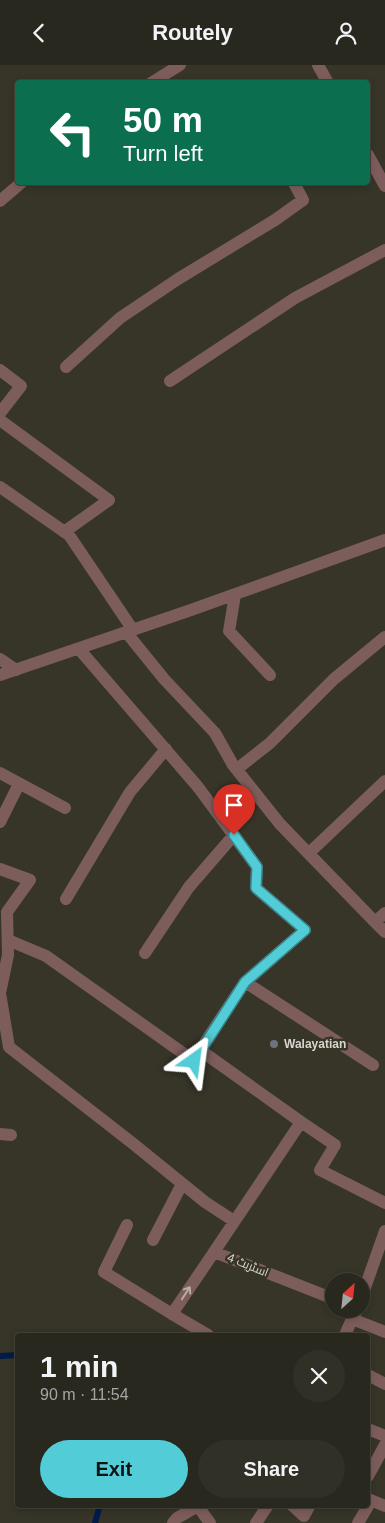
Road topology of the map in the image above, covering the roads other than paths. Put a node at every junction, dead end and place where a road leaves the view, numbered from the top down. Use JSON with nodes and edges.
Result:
{"nodes":[{"id":1,"x":180,"y":65,"type":"edge"},
{"id":2,"x":318,"y":65,"type":"edge"},
{"id":3,"x":156,"y":80,"type":"edge"},
{"id":4,"x":326,"y":80,"type":"edge"},
{"id":5,"x":370,"y":159,"type":"edge"},
{"id":6,"x":19,"y":185,"type":"edge"},
{"id":7,"x":295,"y":185,"type":"edge"},
{"id":8,"x":385,"y":186,"type":"edge"},
{"id":9,"x":0,"y":201,"type":"edge"},
{"id":10,"x":385,"y":251,"type":"edge"},
{"id":11,"x":66,"y":367,"type":"dead end"},
{"id":12,"x":0,"y":370,"type":"edge"},
{"id":13,"x":170,"y":381,"type":"dead end"},
{"id":14,"x":0,"y":413,"type":"edge"},
{"id":15,"x":0,"y":420,"type":"edge"},
{"id":16,"x":0,"y":487,"type":"edge"},
{"id":17,"x":64,"y":532,"type":"junction"},
{"id":18,"x":385,"y":540,"type":"edge"},
{"id":19,"x":234,"y":595,"type":"junction"},
{"id":20,"x":130,"y":631,"type":"junction"},
{"id":21,"x":385,"y":637,"type":"edge"},
{"id":22,"x":78,"y":649,"type":"junction"},
{"id":23,"x":0,"y":659,"type":"edge"},
{"id":24,"x":16,"y":670,"type":"junction"},
{"id":25,"x":0,"y":675,"type":"edge"},
{"id":26,"x":270,"y":675,"type":"dead end"},
{"id":27,"x":166,"y":749,"type":"junction"},
{"id":28,"x":237,"y":769,"type":"junction"},
{"id":29,"x":0,"y":773,"type":"edge"},
{"id":30,"x":385,"y":781,"type":"edge"},
{"id":31,"x":20,"y":784,"type":"junction"},
{"id":32,"x":65,"y":808,"type":"dead end"},
{"id":33,"x":0,"y":822,"type":"edge"},
{"id":34,"x":234,"y":835,"type":"junction"},
{"id":35,"x":309,"y":853,"type":"junction"},
{"id":36,"x":0,"y":869,"type":"edge"},
{"id":37,"x":66,"y":899,"type":"dead end"},
{"id":38,"x":385,"y":913,"type":"edge"},
{"id":39,"x":375,"y":922,"type":"junction"},
{"id":40,"x":385,"y":932,"type":"edge"},
{"id":41,"x":5,"y":944,"type":"edge"},
{"id":42,"x":145,"y":953,"type":"dead end"},
{"id":43,"x":245,"y":982,"type":"junction"},
{"id":44,"x":4,"y":1046,"type":"edge"},
{"id":45,"x":200,"y":1050,"type":"junction"},
{"id":46,"x":373,"y":1065,"type":"dead end"},
{"id":47,"x":300,"y":1122,"type":"junction"},
{"id":48,"x":182,"y":1184,"type":"junction"},
{"id":49,"x":384,"y":1200,"type":"edge"},
{"id":50,"x":234,"y":1221,"type":"junction"},
{"id":51,"x":127,"y":1225,"type":"dead end"},
{"id":52,"x":385,"y":1231,"type":"edge"},
{"id":53,"x":153,"y":1240,"type":"dead end"},
{"id":54,"x":214,"y":1252,"type":"junction"},
{"id":55,"x":370,"y":1274,"type":"edge"},
{"id":56,"x":325,"y":1295,"type":"edge"},
{"id":57,"x":172,"y":1314,"type":"junction"},
{"id":58,"x":353,"y":1318,"type":"edge"},
{"id":59,"x":362,"y":1318,"type":"edge"},
{"id":60,"x":385,"y":1332,"type":"edge"},
{"id":61,"x":205,"y":1333,"type":"edge"},
{"id":62,"x":346,"y":1333,"type":"edge"},
{"id":63,"x":370,"y":1376,"type":"edge"},
{"id":64,"x":385,"y":1384,"type":"edge"},
{"id":65,"x":370,"y":1430,"type":"edge"},
{"id":66,"x":385,"y":1436,"type":"edge"},
{"id":67,"x":385,"y":1445,"type":"edge"},
{"id":68,"x":370,"y":1472,"type":"edge"},
{"id":69,"x":370,"y":1500,"type":"edge"},
{"id":70,"x":385,"y":1507,"type":"edge"},
{"id":71,"x":194,"y":1508,"type":"edge"},
{"id":72,"x":199,"y":1508,"type":"edge"},
{"id":73,"x":266,"y":1508,"type":"edge"},
{"id":74,"x":295,"y":1508,"type":"edge"},
{"id":75,"x":308,"y":1508,"type":"edge"},
{"id":76,"x":365,"y":1508,"type":"edge"},
{"id":77,"x":173,"y":1523,"type":"edge"},
{"id":78,"x":210,"y":1523,"type":"edge"},
{"id":79,"x":256,"y":1523,"type":"edge"},
{"id":80,"x":358,"y":1523,"type":"edge"}],
"edges":[{"from":1,"to":3,"type":"street"},
{"from":2,"to":4,"type":"street"},
{"from":5,"to":8,"type":"street"},
{"from":6,"to":9,"type":"street"},
{"from":7,"to":11,"type":"street"},
{"from":10,"to":13,"type":"street"},
{"from":12,"to":14,"type":"street"},
{"from":15,"to":17,"type":"street"},
{"from":16,"to":17,"type":"street"},
{"from":17,"to":20,"type":"street"},
{"from":18,"to":19,"type":"street"},
{"from":19,"to":20,"type":"street"},
{"from":19,"to":26,"type":"street"},
{"from":20,"to":22,"type":"street"},
{"from":20,"to":28,"type":"street"},
{"from":21,"to":28,"type":"street"},
{"from":22,"to":24,"type":"street"},
{"from":22,"to":27,"type":"street"},
{"from":23,"to":24,"type":"street"},
{"from":24,"to":25,"type":"street"},
{"from":27,"to":34,"type":"street"},
{"from":27,"to":37,"type":"street"},
{"from":28,"to":35,"type":"street"},
{"from":29,"to":31,"type":"street"},
{"from":30,"to":35,"type":"street"},
{"from":31,"to":32,"type":"street"},
{"from":31,"to":33,"type":"street"},
{"from":34,"to":42,"type":"street"},
{"from":34,"to":43,"type":"street"},
{"from":35,"to":39,"type":"street"},
{"from":36,"to":41,"type":"street"},
{"from":38,"to":39,"type":"street"},
{"from":39,"to":40,"type":"street"},
{"from":41,"to":44,"type":"street"},
{"from":41,"to":45,"type":"street"},
{"from":43,"to":45,"type":"street"},
{"from":43,"to":46,"type":"street"},
{"from":44,"to":48,"type":"street"},
{"from":45,"to":47,"type":"street"},
{"from":47,"to":49,"type":"street"},
{"from":47,"to":50,"type":"street"},
{"from":48,"to":50,"type":"street"},
{"from":48,"to":53,"type":"street"},
{"from":50,"to":54,"type":"street"},
{"from":51,"to":57,"type":"street"},
{"from":52,"to":55,"type":"street"},
{"from":54,"to":56,"type":"street","name":"اسٹریٹ 4"},
{"from":57,"to":54,"type":"street","name":"اسٹریٹ 4","one_way":true},
{"from":57,"to":61,"type":"street"},
{"from":58,"to":62,"type":"street"},
{"from":59,"to":60,"type":"street"},
{"from":63,"to":64,"type":"street"},
{"from":65,"to":66,"type":"street"},
{"from":67,"to":68,"type":"street"},
{"from":69,"to":70,"type":"street"},
{"from":71,"to":77,"type":"street"},
{"from":72,"to":78,"type":"street"},
{"from":73,"to":79,"type":"street"},
{"from":74,"to":75,"type":"street"},
{"from":76,"to":80,"type":"street"}]}
